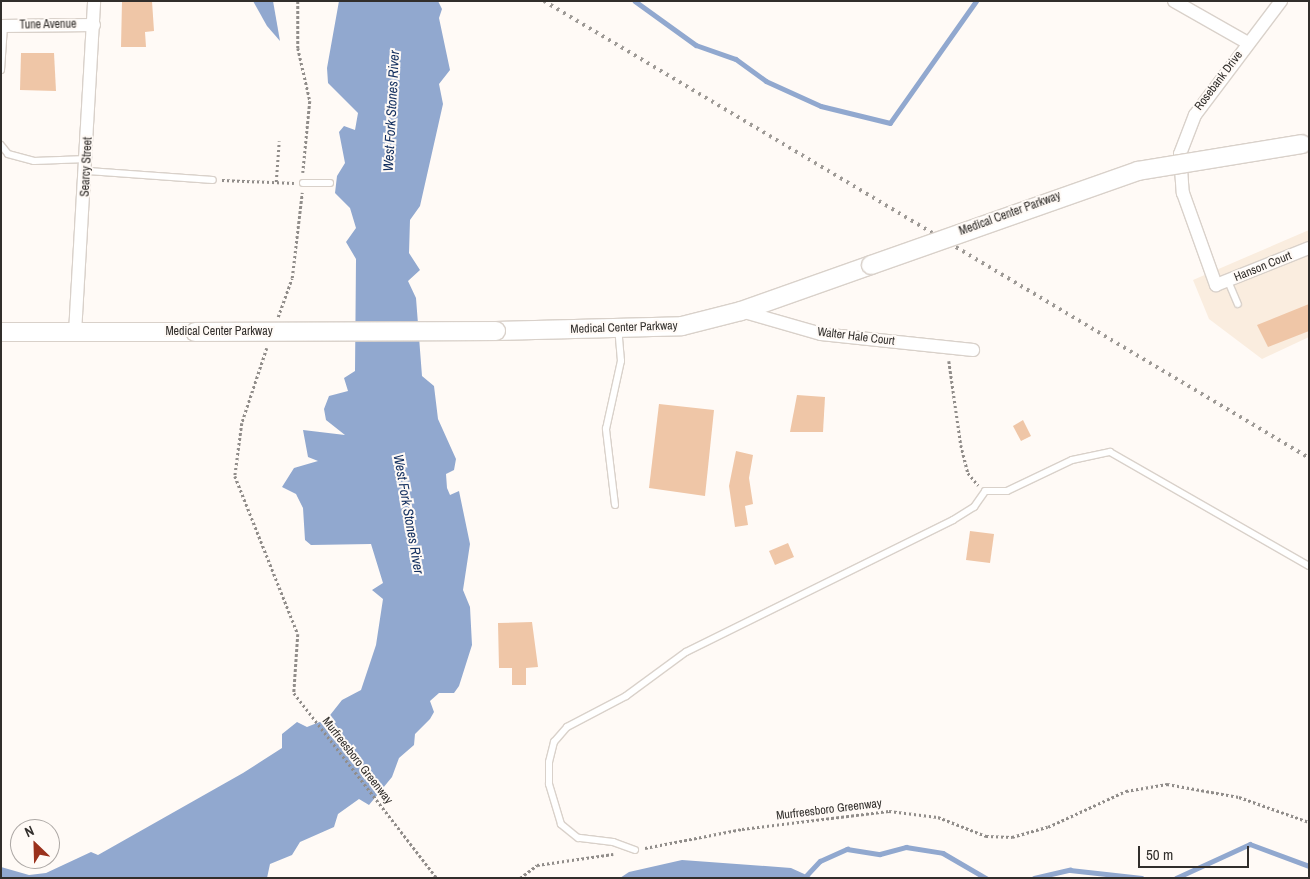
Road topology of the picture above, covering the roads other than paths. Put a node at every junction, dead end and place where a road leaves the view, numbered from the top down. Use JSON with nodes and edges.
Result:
{"nodes":[{"id":1,"x":94,"y":1,"type":"edge"},
{"id":2,"x":1174,"y":1,"type":"edge"},
{"id":3,"x":1281,"y":1,"type":"edge"},
{"id":4,"x":94,"y":25,"type":"junction"},
{"id":5,"x":2,"y":26,"type":"edge"},
{"id":6,"x":1248,"y":43,"type":"junction"},
{"id":7,"x":1,"y":70,"type":"edge"},
{"id":8,"x":1306,"y":143,"type":"edge"},
{"id":9,"x":1,"y":145,"type":"edge"},
{"id":10,"x":88,"y":165,"type":"junction"},
{"id":11,"x":214,"y":180,"type":"road end"},
{"id":12,"x":303,"y":183,"type":"road end"},
{"id":13,"x":330,"y":184,"type":"dead end"},
{"id":14,"x":1309,"y":248,"type":"edge"},
{"id":15,"x":1222,"y":283,"type":"junction"},
{"id":16,"x":1238,"y":304,"type":"dead end"},
{"id":17,"x":741,"y":311,"type":"junction"},
{"id":18,"x":618,"y":329,"type":"junction"},
{"id":19,"x":1,"y":332,"type":"edge"},
{"id":20,"x":75,"y":333,"type":"junction"},
{"id":21,"x":973,"y":350,"type":"dead end"},
{"id":22,"x":616,"y":505,"type":"dead end"},
{"id":23,"x":1309,"y":566,"type":"edge"},
{"id":24,"x":635,"y":850,"type":"road end"}],
"edges":[{"from":1,"to":4,"type":"street","name":"Searcy Street"},
{"from":2,"to":6,"type":"street"},
{"from":3,"to":6,"type":"street","name":"Rosebank Drive"},
{"from":4,"to":5,"type":"street","name":"Tune Avenue"},
{"from":4,"to":10,"type":"street","name":"Searcy Street"},
{"from":5,"to":7,"type":"lane"},
{"from":6,"to":15,"type":"street","name":"Rosebank Drive"},
{"from":8,"to":17,"type":"main road","name":"Medical Center Parkway","bridge":true},
{"from":9,"to":10,"type":"lane"},
{"from":10,"to":11,"type":"lane"},
{"from":10,"to":20,"type":"street","name":"Searcy Street"},
{"from":12,"to":13,"type":"lane"},
{"from":14,"to":15,"type":"street","name":"Hanson Court"},
{"from":15,"to":16,"type":"lane"},
{"from":17,"to":18,"type":"main road","name":"Medical Center Parkway"},
{"from":17,"to":21,"type":"street","name":"Walter Hale Court"},
{"from":18,"to":20,"type":"main road","name":"Medical Center Parkway","bridge":true},
{"from":18,"to":22,"type":"lane"},
{"from":19,"to":20,"type":"main road","name":"Medical Center Parkway"},
{"from":23,"to":24,"type":"lane"}]}
